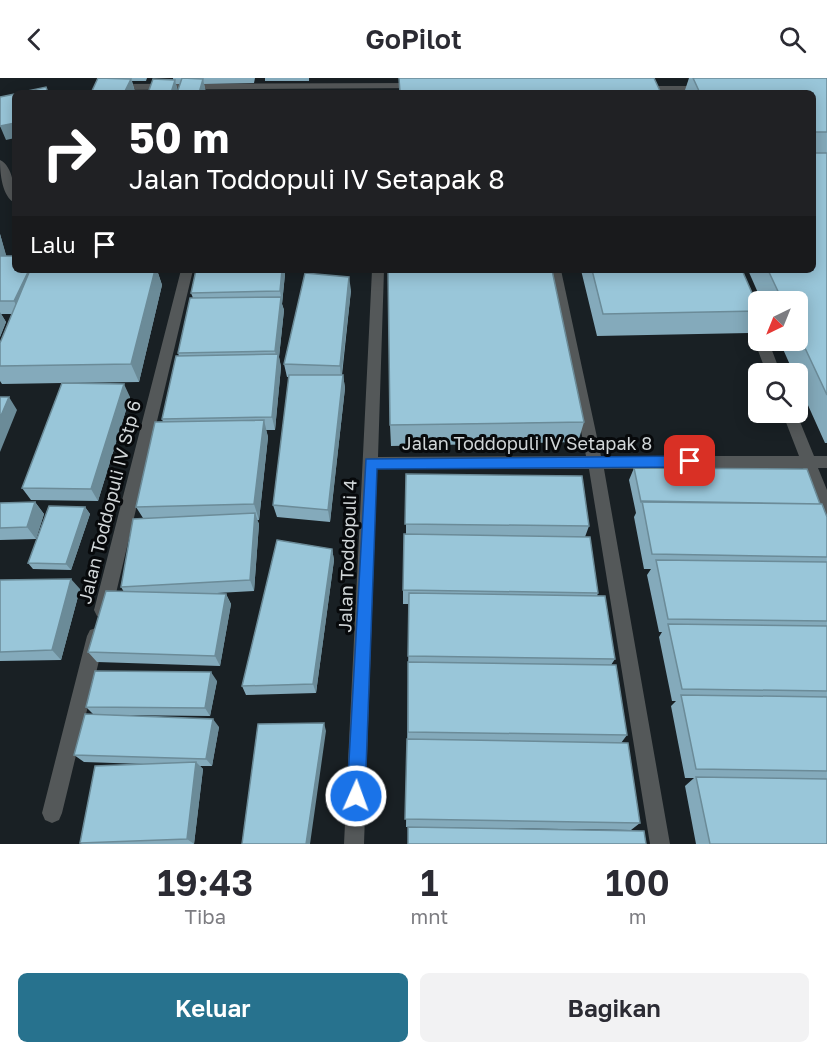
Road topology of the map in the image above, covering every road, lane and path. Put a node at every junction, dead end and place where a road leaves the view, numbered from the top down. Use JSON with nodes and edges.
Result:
{"nodes":[{"id":1,"x":387,"y":86,"type":"edge"},
{"id":2,"x":435,"y":86,"type":"edge"},
{"id":3,"x":107,"y":87,"type":"edge"},
{"id":4,"x":626,"y":89,"type":"edge"},
{"id":5,"x":718,"y":89,"type":"edge"},
{"id":6,"x":644,"y":90,"type":"edge"},
{"id":7,"x":690,"y":90,"type":"edge"},
{"id":8,"x":0,"y":162,"type":"edge"},
{"id":9,"x":12,"y":192,"type":"edge"},
{"id":10,"x":186,"y":273,"type":"edge"},
{"id":11,"x":378,"y":273,"type":"edge"},
{"id":12,"x":556,"y":273,"type":"edge"},
{"id":13,"x":734,"y":273,"type":"edge"},
{"id":14,"x":748,"y":308,"type":"edge"},
{"id":15,"x":793,"y":423,"type":"edge"},
{"id":16,"x":808,"y":461,"type":"junction"},
{"id":17,"x":596,"y":462,"type":"junction"},
{"id":18,"x":827,"y":462,"type":"edge"},
{"id":19,"x":370,"y":463,"type":"junction"},
{"id":20,"x":827,"y":510,"type":"edge"},
{"id":21,"x":52,"y":813,"type":"dead end"},
{"id":22,"x":354,"y":844,"type":"edge"},
{"id":23,"x":660,"y":844,"type":"edge"}],
"edges":[{"from":1,"to":2,"type":"street"},
{"from":1,"to":3,"type":"street"},
{"from":4,"to":6,"type":"street"},
{"from":5,"to":7,"type":"street"},
{"from":8,"to":9,"type":"street"},
{"from":10,"to":21,"type":"street","name":"Jalan Toddopuli IV Stp 6"},
{"from":11,"to":19,"type":"street","name":"Jalan Toddopuli 4"},
{"from":12,"to":17,"type":"street"},
{"from":13,"to":14,"type":"street"},
{"from":15,"to":16,"type":"street"},
{"from":16,"to":17,"type":"street","name":"Jalan Toddopuli IV Setapak 8"},
{"from":16,"to":18,"type":"street","name":"Jalan Toddopuli IV Setapak 8"},
{"from":16,"to":20,"type":"street"},
{"from":17,"to":19,"type":"street","name":"Jalan Toddopuli IV Setapak 8"},
{"from":17,"to":23,"type":"street"},
{"from":19,"to":22,"type":"street","name":"Jalan Toddopuli 4"}]}
